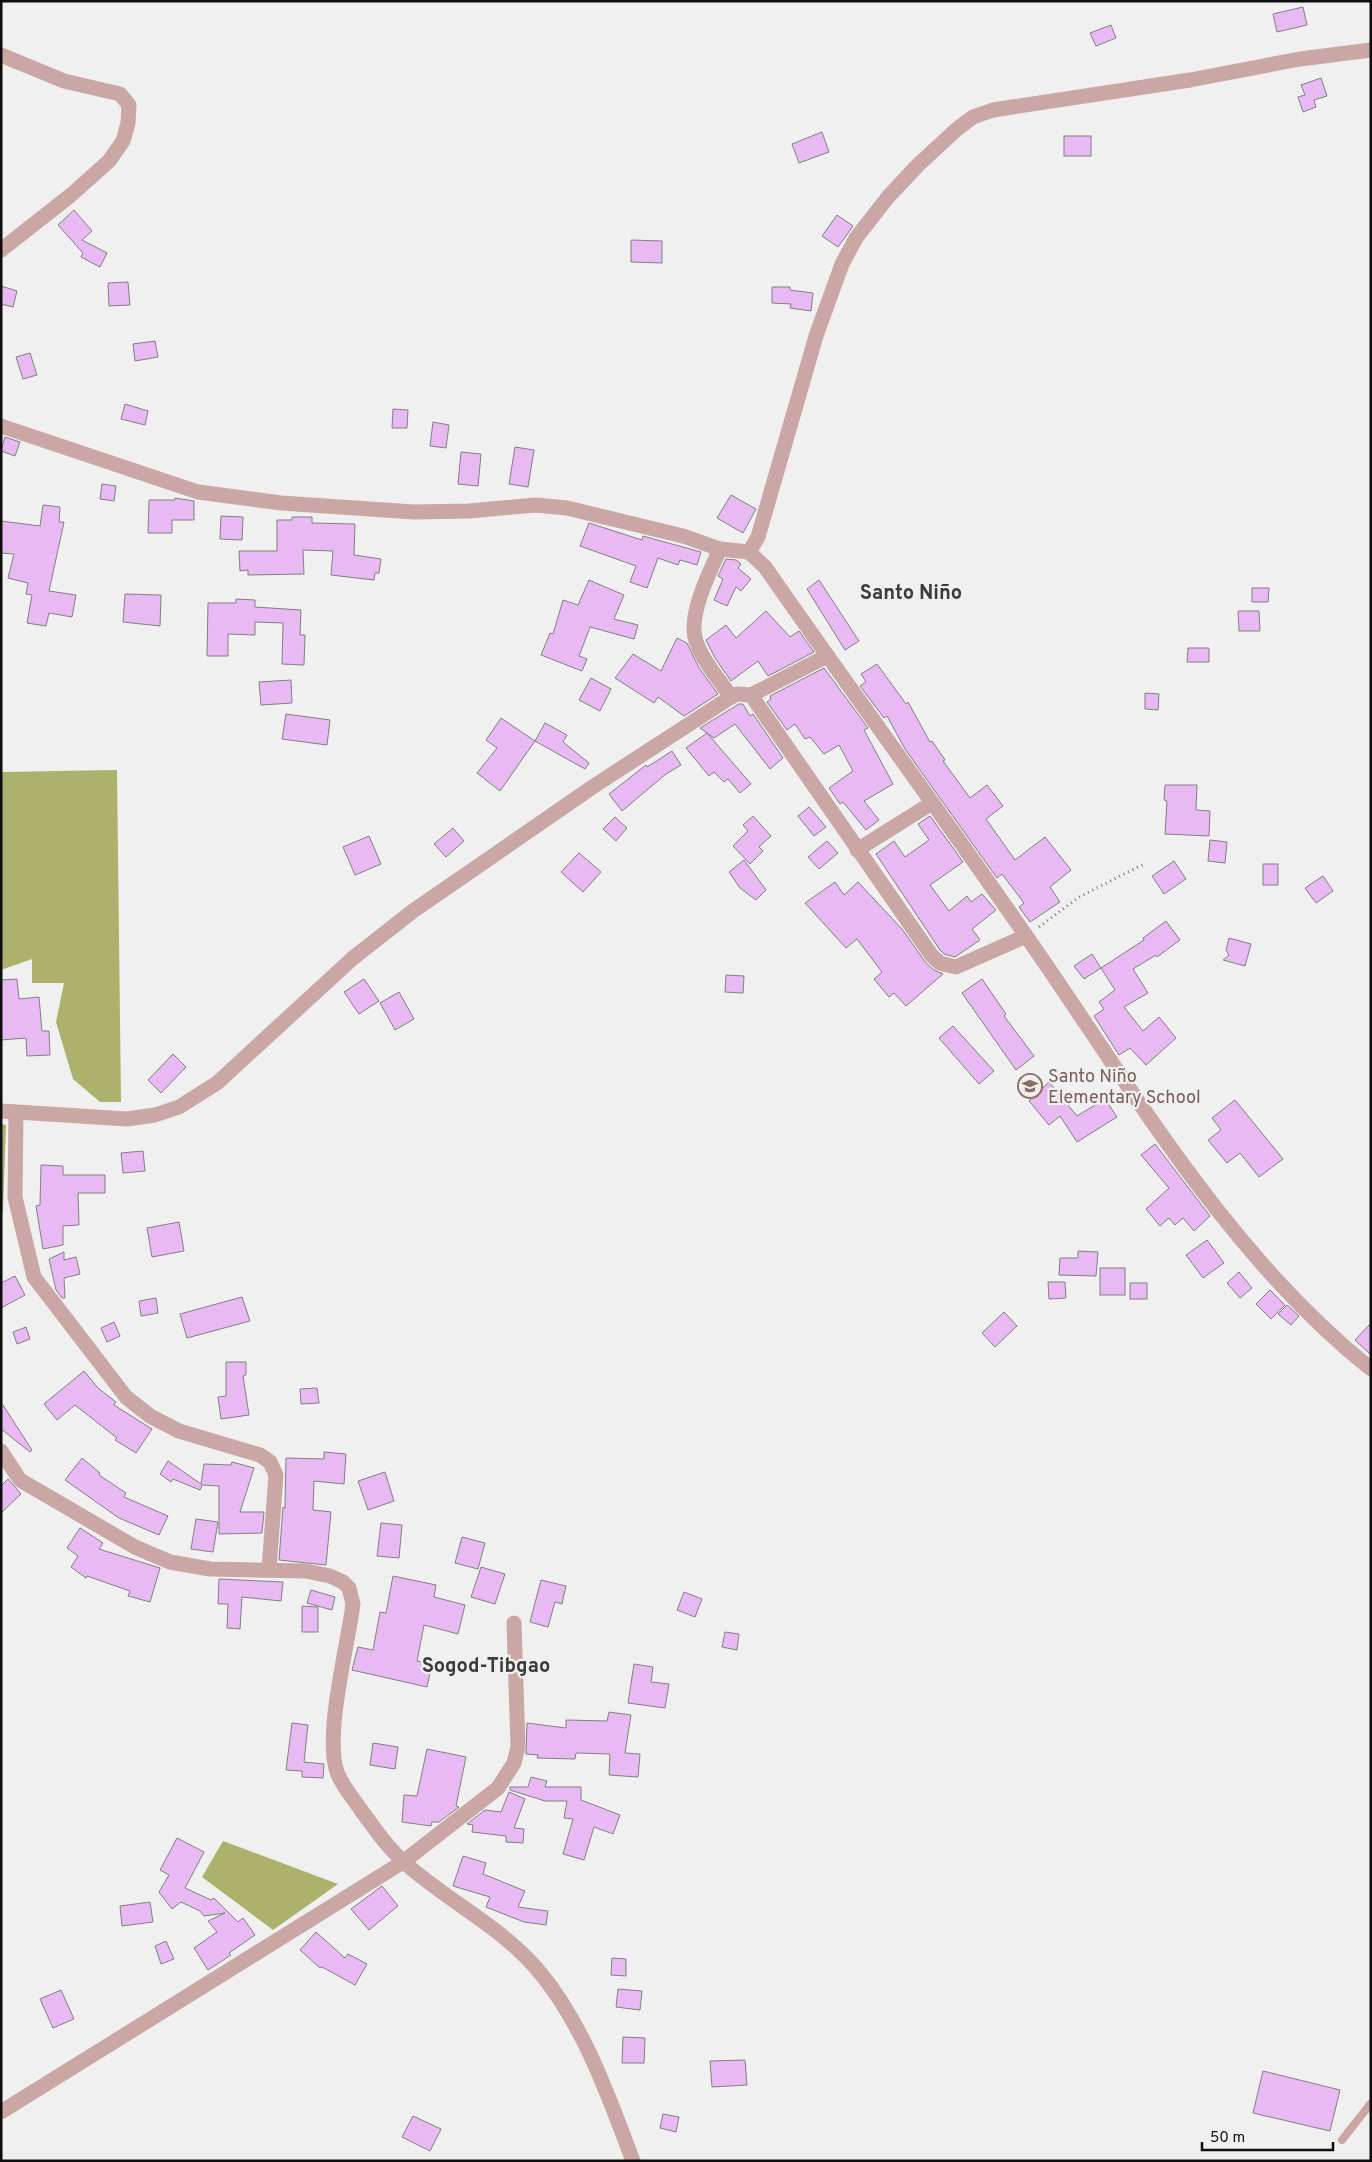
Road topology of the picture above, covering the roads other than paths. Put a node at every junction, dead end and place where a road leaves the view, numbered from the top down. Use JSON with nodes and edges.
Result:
{"nodes":[{"id":1,"x":1371,"y":50,"type":"edge"},
{"id":2,"x":1,"y":55,"type":"edge"},
{"id":3,"x":1,"y":250,"type":"edge"},
{"id":4,"x":1,"y":426,"type":"edge"},
{"id":5,"x":720,"y":549,"type":"junction"},
{"id":6,"x":749,"y":552,"type":"junction"},
{"id":7,"x":827,"y":656,"type":"junction"},
{"id":8,"x":751,"y":695,"type":"junction"},
{"id":9,"x":731,"y":697,"type":"junction"},
{"id":10,"x":932,"y":803,"type":"junction"},
{"id":11,"x":857,"y":850,"type":"junction"},
{"id":12,"x":1026,"y":936,"type":"junction"},
{"id":13,"x":9,"y":1112,"type":"edge"},
{"id":14,"x":1371,"y":1369,"type":"edge"},
{"id":15,"x":1,"y":1452,"type":"edge"},
{"id":16,"x":269,"y":1569,"type":"junction"},
{"id":17,"x":514,"y":1623,"type":"dead end"},
{"id":18,"x":403,"y":1862,"type":"junction"},
{"id":19,"x":1371,"y":2103,"type":"edge"},
{"id":20,"x":1,"y":2112,"type":"edge"},
{"id":21,"x":1342,"y":2140,"type":"dead end"},
{"id":22,"x":633,"y":2161,"type":"edge"}],
"edges":[{"from":1,"to":6,"type":"street"},
{"from":2,"to":3,"type":"street"},
{"from":4,"to":5,"type":"street"},
{"from":5,"to":6,"type":"street"},
{"from":5,"to":9,"type":"street"},
{"from":6,"to":7,"type":"street"},
{"from":7,"to":8,"type":"street"},
{"from":7,"to":10,"type":"street"},
{"from":8,"to":9,"type":"street"},
{"from":8,"to":11,"type":"street"},
{"from":9,"to":13,"type":"street"},
{"from":10,"to":11,"type":"street"},
{"from":10,"to":12,"type":"street"},
{"from":11,"to":12,"type":"street"},
{"from":12,"to":14,"type":"street"},
{"from":13,"to":16,"type":"street"},
{"from":15,"to":16,"type":"street"},
{"from":16,"to":18,"type":"street"},
{"from":17,"to":18,"type":"street"},
{"from":18,"to":20,"type":"street"},
{"from":18,"to":22,"type":"street"},
{"from":19,"to":21,"type":"lane"}]}
